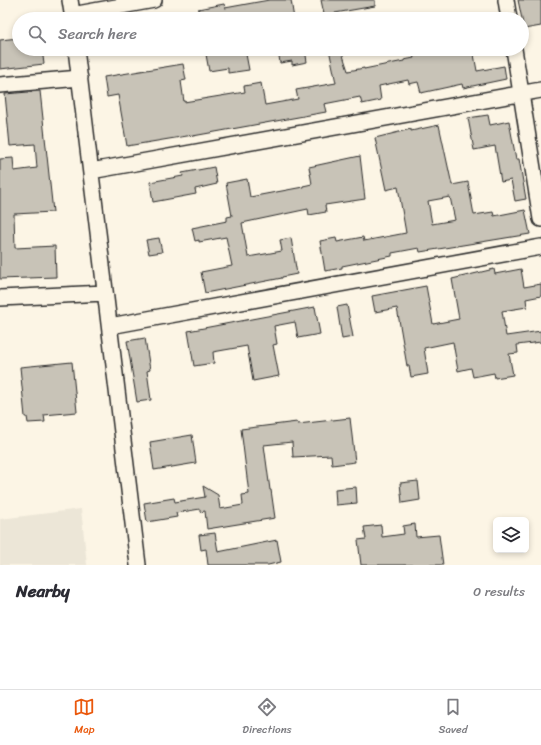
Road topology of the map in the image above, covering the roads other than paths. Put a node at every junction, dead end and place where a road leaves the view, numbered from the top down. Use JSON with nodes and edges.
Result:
{"nodes":[{"id":1,"x":70,"y":0,"type":"edge"},
{"id":2,"x":154,"y":0,"type":"edge"},
{"id":3,"x":506,"y":0,"type":"edge"},
{"id":4,"x":72,"y":12,"type":"edge"},
{"id":5,"x":97,"y":12,"type":"edge"},
{"id":6,"x":508,"y":12,"type":"edge"},
{"id":7,"x":77,"y":56,"type":"edge"},
{"id":8,"x":515,"y":56,"type":"edge"},
{"id":9,"x":80,"y":78,"type":"junction"},
{"id":10,"x":0,"y":85,"type":"edge"},
{"id":11,"x":541,"y":90,"type":"edge"},
{"id":12,"x":521,"y":93,"type":"junction"},
{"id":13,"x":91,"y":171,"type":"junction"},
{"id":14,"x":541,"y":220,"type":"edge"},
{"id":15,"x":541,"y":247,"type":"edge"},
{"id":16,"x":105,"y":292,"type":"junction"},
{"id":17,"x":0,"y":298,"type":"edge"},
{"id":18,"x":110,"y":326,"type":"junction"},
{"id":19,"x":138,"y":565,"type":"edge"}],
"edges":[{"from":1,"to":4,"type":"street"},
{"from":2,"to":5,"type":"street"},
{"from":3,"to":6,"type":"street"},
{"from":7,"to":9,"type":"street"},
{"from":8,"to":12,"type":"street"},
{"from":9,"to":10,"type":"street"},
{"from":9,"to":13,"type":"street"},
{"from":11,"to":12,"type":"street"},
{"from":12,"to":13,"type":"street"},
{"from":12,"to":14,"type":"street"},
{"from":13,"to":16,"type":"street"},
{"from":15,"to":18,"type":"street"},
{"from":16,"to":17,"type":"street"},
{"from":16,"to":18,"type":"street"},
{"from":18,"to":19,"type":"street"}]}
